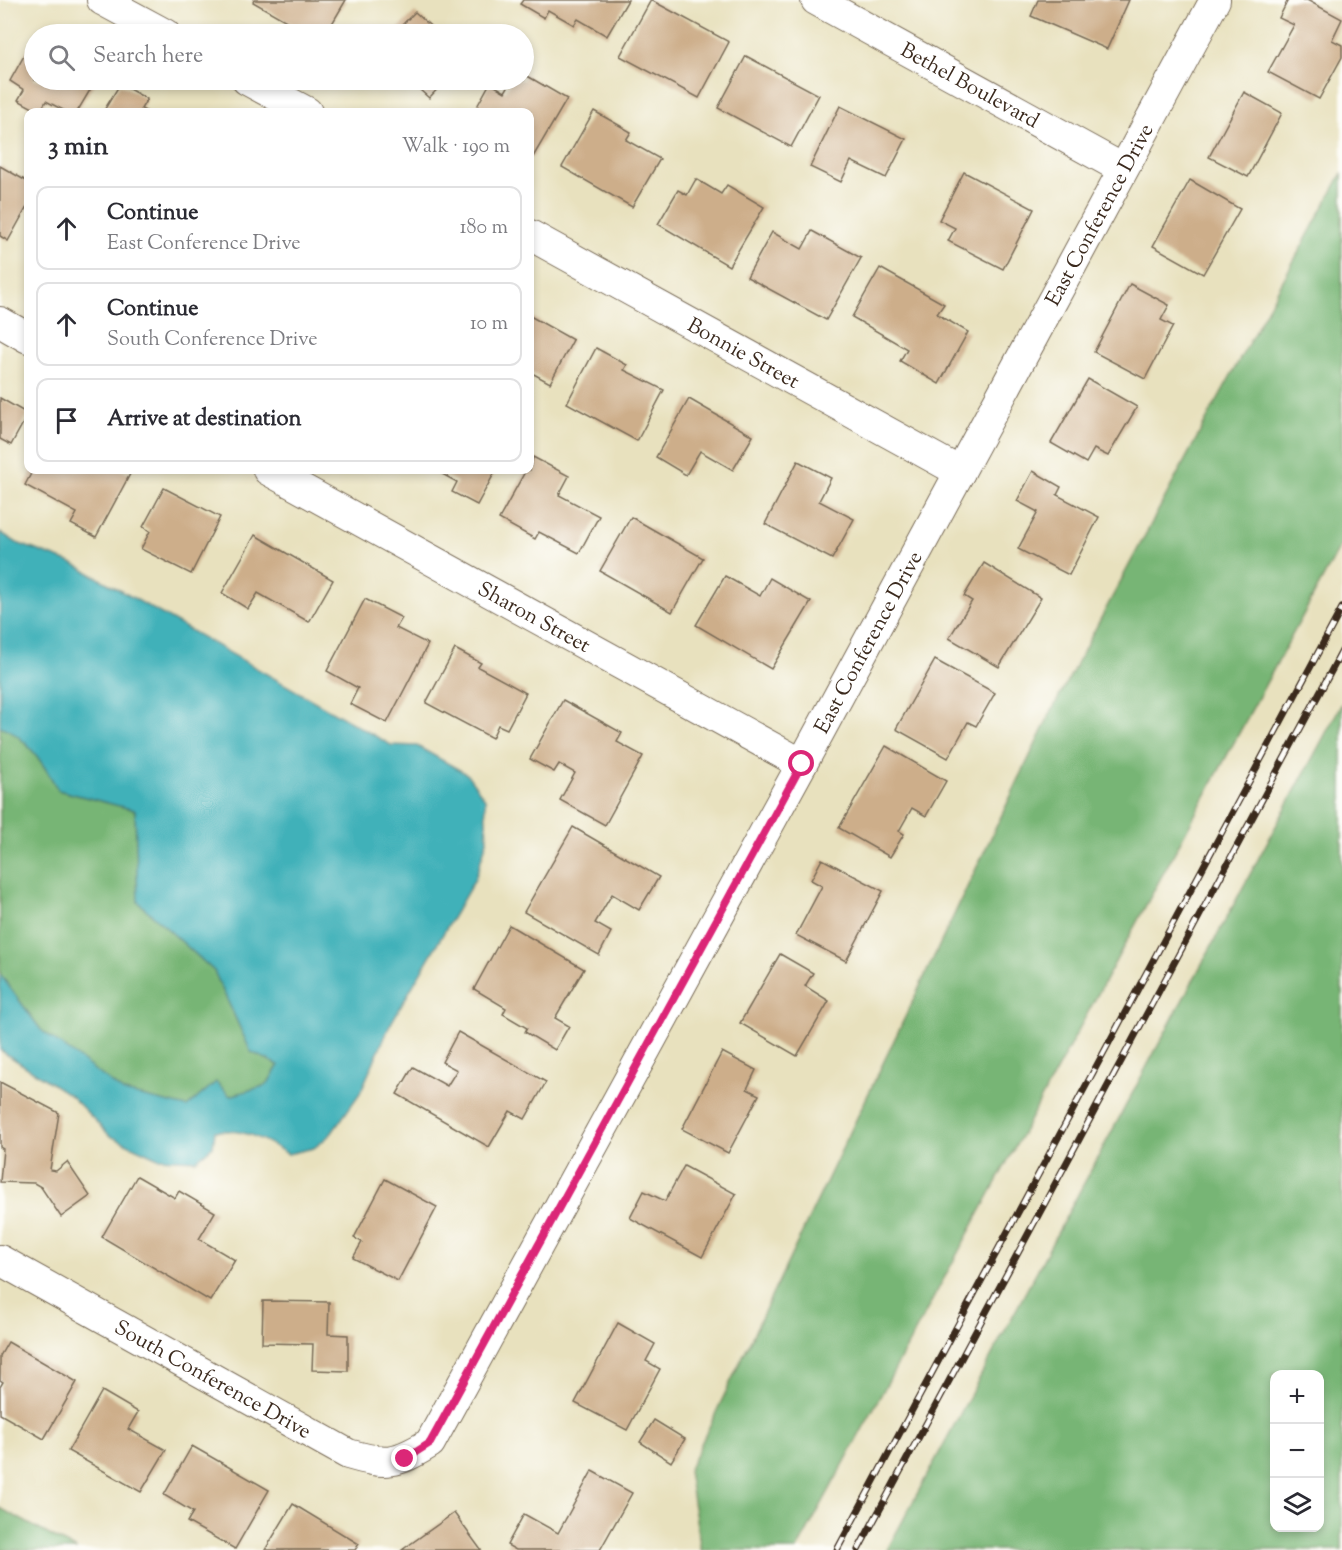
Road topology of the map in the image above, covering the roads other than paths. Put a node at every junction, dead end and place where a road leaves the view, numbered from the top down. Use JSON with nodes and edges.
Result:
{"nodes":[{"id":1,"x":102,"y":0,"type":"edge"},
{"id":2,"x":1215,"y":0,"type":"edge"},
{"id":3,"x":829,"y":3,"type":"edge"},
{"id":4,"x":146,"y":24,"type":"edge"},
{"id":5,"x":266,"y":90,"type":"edge"},
{"id":6,"x":300,"y":108,"type":"edge"},
{"id":7,"x":1123,"y":169,"type":"junction"},
{"id":8,"x":534,"y":237,"type":"edge"},
{"id":9,"x":0,"y":322,"type":"edge"},
{"id":10,"x":24,"y":336,"type":"edge"},
{"id":11,"x":960,"y":472,"type":"junction"},
{"id":12,"x":275,"y":474,"type":"edge"},
{"id":13,"x":802,"y":764,"type":"junction"},
{"id":14,"x":0,"y":1260,"type":"edge"},
{"id":15,"x":432,"y":1440,"type":"joint"}],
"edges":[{"from":1,"to":4,"type":"street"},
{"from":2,"to":7,"type":"street","name":"East Conference Drive"},
{"from":3,"to":7,"type":"street","name":"Bethel Boulevard"},
{"from":5,"to":6,"type":"street"},
{"from":7,"to":11,"type":"street","name":"East Conference Drive"},
{"from":8,"to":11,"type":"street","name":"Bonnie Street"},
{"from":9,"to":10,"type":"street"},
{"from":11,"to":13,"type":"street","name":"East Conference Drive"},
{"from":12,"to":13,"type":"street","name":"Sharon Street"},
{"from":13,"to":15,"type":"street","name":"East Conference Drive"},
{"from":14,"to":15,"type":"street","name":"South Conference Drive"}]}
